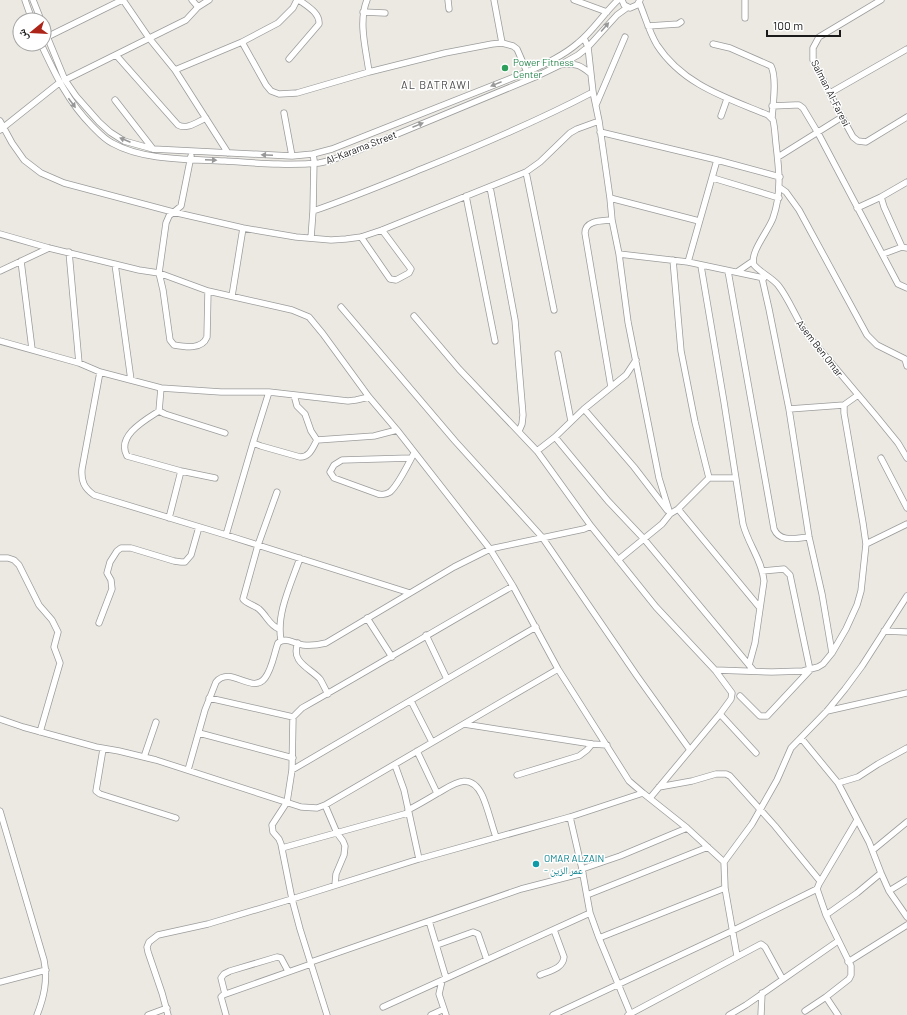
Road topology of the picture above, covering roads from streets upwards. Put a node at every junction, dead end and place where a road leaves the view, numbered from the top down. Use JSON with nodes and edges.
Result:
{"nodes":[{"id":1,"x":25,"y":0,"type":"edge"},
{"id":2,"x":34,"y":0,"type":"edge"},
{"id":3,"x":122,"y":0,"type":"edge"},
{"id":4,"x":192,"y":0,"type":"edge"},
{"id":5,"x":209,"y":0,"type":"edge"},
{"id":6,"x":298,"y":0,"type":"edge"},
{"id":7,"x":367,"y":0,"type":"edge"},
{"id":8,"x":448,"y":0,"type":"edge"},
{"id":9,"x":494,"y":0,"type":"edge"},
{"id":10,"x":574,"y":0,"type":"edge"},
{"id":11,"x":622,"y":0,"type":"edge"},
{"id":12,"x":745,"y":0,"type":"edge"},
{"id":13,"x":881,"y":0,"type":"edge"},
{"id":14,"x":615,"y":1,"type":"edge"},
{"id":15,"x":639,"y":1,"type":"edge"},
{"id":16,"x":198,"y":7,"type":"junction"},
{"id":17,"x":628,"y":7,"type":"junction"},
{"id":18,"x":634,"y":7,"type":"junction"},
{"id":19,"x":449,"y":9,"type":"dead end"},
{"id":20,"x":29,"y":12,"type":"edge"},
{"id":21,"x":38,"y":12,"type":"edge"},
{"id":22,"x":364,"y":12,"type":"junction"},
{"id":23,"x":607,"y":12,"type":"junction"},
{"id":24,"x":385,"y":13,"type":"dead end"},
{"id":25,"x":646,"y":18,"type":"junction"},
{"id":26,"x":745,"y":18,"type":"dead end"},
{"id":27,"x":681,"y":22,"type":"dead end"},
{"id":28,"x":648,"y":26,"type":"junction"},
{"id":29,"x":52,"y":35,"type":"edge"},
{"id":30,"x":625,"y":37,"type":"dead end"},
{"id":31,"x":149,"y":38,"type":"junction"},
{"id":32,"x":584,"y":38,"type":"junction"},
{"id":33,"x":242,"y":42,"type":"junction"},
{"id":34,"x":502,"y":43,"type":"junction"},
{"id":35,"x":714,"y":44,"type":"dead end"},
{"id":36,"x":588,"y":48,"type":"junction"},
{"id":37,"x":52,"y":49,"type":"edge"},
{"id":38,"x":907,"y":49,"type":"edge"},
{"id":39,"x":45,"y":52,"type":"edge"},
{"id":40,"x":116,"y":55,"type":"junction"},
{"id":41,"x":289,"y":59,"type":"dead end"},
{"id":42,"x":562,"y":64,"type":"junction"},
{"id":43,"x":175,"y":70,"type":"junction"},
{"id":44,"x":369,"y":72,"type":"junction"},
{"id":45,"x":527,"y":72,"type":"junction"},
{"id":46,"x":590,"y":73,"type":"junction"},
{"id":47,"x":65,"y":80,"type":"junction"},
{"id":48,"x":59,"y":83,"type":"junction"},
{"id":49,"x":593,"y":92,"type":"junction"},
{"id":50,"x":830,"y":93,"type":"junction"},
{"id":51,"x":727,"y":99,"type":"junction"},
{"id":52,"x":115,"y":100,"type":"dead end"},
{"id":53,"x":596,"y":105,"type":"junction"},
{"id":54,"x":772,"y":106,"type":"junction"},
{"id":55,"x":284,"y":113,"type":"dead end"},
{"id":56,"x":721,"y":116,"type":"dead end"},
{"id":57,"x":842,"y":117,"type":"junction"},
{"id":58,"x":907,"y":117,"type":"edge"},
{"id":59,"x":206,"y":118,"type":"junction"},
{"id":60,"x":772,"y":118,"type":"junction"},
{"id":61,"x":0,"y":121,"type":"edge"},
{"id":62,"x":599,"y":121,"type":"junction"},
{"id":63,"x":2,"y":129,"type":"edge"},
{"id":64,"x":600,"y":132,"type":"junction"},
{"id":65,"x":818,"y":133,"type":"junction"},
{"id":66,"x":153,"y":149,"type":"junction"},
{"id":67,"x":192,"y":152,"type":"junction"},
{"id":68,"x":228,"y":153,"type":"junction"},
{"id":69,"x":313,"y":154,"type":"junction"},
{"id":70,"x":292,"y":156,"type":"junction"},
{"id":71,"x":778,"y":157,"type":"junction"},
{"id":72,"x":191,"y":159,"type":"junction"},
{"id":73,"x":717,"y":160,"type":"junction"},
{"id":74,"x":314,"y":163,"type":"junction"},
{"id":75,"x":526,"y":172,"type":"junction"},
{"id":76,"x":780,"y":177,"type":"junction"},
{"id":77,"x":713,"y":178,"type":"junction"},
{"id":78,"x":907,"y":182,"type":"edge"},
{"id":79,"x":490,"y":187,"type":"junction"},
{"id":80,"x":779,"y":187,"type":"junction"},
{"id":81,"x":466,"y":196,"type":"junction"},
{"id":82,"x":881,"y":197,"type":"junction"},
{"id":83,"x":610,"y":198,"type":"junction"},
{"id":84,"x":779,"y":198,"type":"junction"},
{"id":85,"x":857,"y":208,"type":"junction"},
{"id":86,"x":314,"y":211,"type":"junction"},
{"id":87,"x":173,"y":212,"type":"junction"},
{"id":88,"x":612,"y":220,"type":"junction"},
{"id":89,"x":699,"y":221,"type":"junction"},
{"id":90,"x":243,"y":228,"type":"junction"},
{"id":91,"x":382,"y":230,"type":"junction"},
{"id":92,"x":0,"y":234,"type":"edge"},
{"id":93,"x":360,"y":237,"type":"junction"},
{"id":94,"x":311,"y":238,"type":"junction"},
{"id":95,"x":48,"y":248,"type":"junction"},
{"id":96,"x":905,"y":248,"type":"edge"},
{"id":97,"x":69,"y":252,"type":"junction"},
{"id":98,"x":619,"y":254,"type":"junction"},
{"id":99,"x":883,"y":254,"type":"junction"},
{"id":100,"x":673,"y":260,"type":"junction"},
{"id":101,"x":21,"y":261,"type":"junction"},
{"id":102,"x":688,"y":262,"type":"junction"},
{"id":103,"x":753,"y":262,"type":"junction"},
{"id":104,"x":115,"y":264,"type":"junction"},
{"id":105,"x":701,"y":266,"type":"junction"},
{"id":106,"x":0,"y":271,"type":"edge"},
{"id":107,"x":728,"y":271,"type":"junction"},
{"id":108,"x":737,"y":272,"type":"junction"},
{"id":109,"x":159,"y":273,"type":"junction"},
{"id":110,"x":762,"y":278,"type":"junction"},
{"id":111,"x":773,"y":280,"type":"junction"},
{"id":112,"x":907,"y":288,"type":"edge"},
{"id":113,"x":208,"y":291,"type":"junction"},
{"id":114,"x":232,"y":296,"type":"junction"},
{"id":115,"x":341,"y":307,"type":"dead end"},
{"id":116,"x":554,"y":310,"type":"dead end"},
{"id":117,"x":414,"y":316,"type":"dead end"},
{"id":118,"x":0,"y":341,"type":"edge"},
{"id":119,"x":494,"y":341,"type":"dead end"},
{"id":120,"x":32,"y":350,"type":"junction"},
{"id":121,"x":558,"y":354,"type":"dead end"},
{"id":122,"x":636,"y":360,"type":"junction"},
{"id":123,"x":78,"y":363,"type":"junction"},
{"id":124,"x":907,"y":366,"type":"edge"},
{"id":125,"x":100,"y":372,"type":"junction"},
{"id":126,"x":131,"y":380,"type":"junction"},
{"id":127,"x":611,"y":387,"type":"junction"},
{"id":128,"x":162,"y":388,"type":"junction"},
{"id":129,"x":269,"y":392,"type":"junction"},
{"id":130,"x":294,"y":395,"type":"junction"},
{"id":131,"x":858,"y":395,"type":"junction"},
{"id":132,"x":369,"y":397,"type":"junction"},
{"id":133,"x":844,"y":405,"type":"junction"},
{"id":134,"x":584,"y":409,"type":"junction"},
{"id":135,"x":789,"y":409,"type":"junction"},
{"id":136,"x":159,"y":411,"type":"junction"},
{"id":137,"x":571,"y":421,"type":"junction"},
{"id":138,"x":398,"y":430,"type":"junction"},
{"id":139,"x":519,"y":431,"type":"junction"},
{"id":140,"x":225,"y":434,"type":"dead end"},
{"id":141,"x":555,"y":437,"type":"junction"},
{"id":142,"x":318,"y":440,"type":"junction"},
{"id":143,"x":253,"y":442,"type":"junction"},
{"id":144,"x":537,"y":451,"type":"junction"},
{"id":145,"x":907,"y":455,"type":"edge"},
{"id":146,"x":413,"y":456,"type":"junction"},
{"id":147,"x":881,"y":458,"type":"dead end"},
{"id":148,"x":181,"y":471,"type":"junction"},
{"id":149,"x":215,"y":478,"type":"dead end"},
{"id":150,"x":709,"y":478,"type":"junction"},
{"id":151,"x":735,"y":478,"type":"junction"},
{"id":152,"x":277,"y":492,"type":"dead end"},
{"id":153,"x":907,"y":508,"type":"edge"},
{"id":154,"x":678,"y":509,"type":"junction"},
{"id":155,"x":670,"y":514,"type":"junction"},
{"id":156,"x":169,"y":518,"type":"junction"},
{"id":157,"x":591,"y":526,"type":"junction"},
{"id":158,"x":906,"y":526,"type":"edge"},
{"id":159,"x":199,"y":527,"type":"junction"},
{"id":160,"x":226,"y":535,"type":"junction"},
{"id":161,"x":542,"y":537,"type":"junction"},
{"id":162,"x":809,"y":537,"type":"junction"},
{"id":163,"x":644,"y":539,"type":"junction"},
{"id":164,"x":866,"y":544,"type":"junction"},
{"id":165,"x":258,"y":545,"type":"junction"},
{"id":166,"x":490,"y":549,"type":"junction"},
{"id":167,"x":0,"y":558,"type":"edge"},
{"id":168,"x":300,"y":558,"type":"junction"},
{"id":169,"x":618,"y":560,"type":"junction"},
{"id":170,"x":762,"y":571,"type":"junction"},
{"id":171,"x":513,"y":586,"type":"junction"},
{"id":172,"x":410,"y":593,"type":"junction"},
{"id":173,"x":907,"y":596,"type":"edge"},
{"id":174,"x":760,"y":608,"type":"junction"},
{"id":175,"x":368,"y":618,"type":"junction"},
{"id":176,"x":99,"y":623,"type":"dead end"},
{"id":177,"x":536,"y":627,"type":"junction"},
{"id":178,"x":279,"y":630,"type":"junction"},
{"id":179,"x":884,"y":631,"type":"junction"},
{"id":180,"x":907,"y":632,"type":"edge"},
{"id":181,"x":426,"y":635,"type":"junction"},
{"id":182,"x":281,"y":640,"type":"junction"},
{"id":183,"x":298,"y":643,"type":"junction"},
{"id":184,"x":832,"y":653,"type":"junction"},
{"id":185,"x":392,"y":657,"type":"junction"},
{"id":186,"x":749,"y":665,"type":"junction"},
{"id":187,"x":558,"y":669,"type":"junction"},
{"id":188,"x":715,"y":670,"type":"junction"},
{"id":189,"x":810,"y":670,"type":"junction"},
{"id":190,"x":754,"y":671,"type":"junction"},
{"id":191,"x":447,"y":680,"type":"junction"},
{"id":192,"x":907,"y":693,"type":"edge"},
{"id":193,"x":328,"y":694,"type":"junction"},
{"id":194,"x":740,"y":696,"type":"dead end"},
{"id":195,"x":209,"y":698,"type":"junction"},
{"id":196,"x":412,"y":701,"type":"junction"},
{"id":197,"x":827,"y":711,"type":"junction"},
{"id":198,"x":720,"y":714,"type":"junction"},
{"id":199,"x":293,"y":717,"type":"junction"},
{"id":200,"x":0,"y":719,"type":"edge"},
{"id":201,"x":156,"y":722,"type":"dead end"},
{"id":202,"x":464,"y":724,"type":"junction"},
{"id":203,"x":40,"y":732,"type":"junction"},
{"id":204,"x":199,"y":733,"type":"junction"},
{"id":205,"x":801,"y":738,"type":"junction"},
{"id":206,"x":432,"y":742,"type":"junction"},
{"id":207,"x":592,"y":744,"type":"junction"},
{"id":208,"x":607,"y":745,"type":"junction"},
{"id":209,"x":907,"y":748,"type":"edge"},
{"id":210,"x":104,"y":749,"type":"junction"},
{"id":211,"x":690,"y":750,"type":"junction"},
{"id":212,"x":417,"y":751,"type":"junction"},
{"id":213,"x":756,"y":753,"type":"dead end"},
{"id":214,"x":144,"y":757,"type":"junction"},
{"id":215,"x":293,"y":758,"type":"junction"},
{"id":216,"x":395,"y":765,"type":"junction"},
{"id":217,"x":188,"y":770,"type":"junction"},
{"id":218,"x":292,"y":770,"type":"junction"},
{"id":219,"x":518,"y":776,"type":"dead end"},
{"id":220,"x":838,"y":783,"type":"junction"},
{"id":221,"x":659,"y":787,"type":"junction"},
{"id":222,"x":438,"y":793,"type":"junction"},
{"id":223,"x":643,"y":794,"type":"junction"},
{"id":224,"x":650,"y":798,"type":"junction"},
{"id":225,"x":287,"y":802,"type":"junction"},
{"id":226,"x":325,"y":805,"type":"junction"},
{"id":227,"x":760,"y":810,"type":"junction"},
{"id":228,"x":0,"y":811,"type":"edge"},
{"id":229,"x":408,"y":812,"type":"junction"},
{"id":230,"x":570,"y":817,"type":"junction"},
{"id":231,"x":176,"y":818,"type":"dead end"},
{"id":232,"x":857,"y":820,"type":"junction"},
{"id":233,"x":907,"y":822,"type":"edge"},
{"id":234,"x":687,"y":828,"type":"junction"},
{"id":235,"x":337,"y":833,"type":"junction"},
{"id":236,"x":496,"y":836,"type":"junction"},
{"id":237,"x":708,"y":847,"type":"junction"},
{"id":238,"x":282,"y":848,"type":"junction"},
{"id":239,"x":873,"y":850,"type":"junction"},
{"id":240,"x":419,"y":859,"type":"junction"},
{"id":241,"x":724,"y":862,"type":"junction"},
{"id":242,"x":582,"y":871,"type":"junction"},
{"id":243,"x":880,"y":873,"type":"junction"},
{"id":244,"x":907,"y":880,"type":"edge"},
{"id":245,"x":820,"y":881,"type":"junction"},
{"id":246,"x":335,"y":885,"type":"junction"},
{"id":247,"x":725,"y":888,"type":"junction"},
{"id":248,"x":817,"y":889,"type":"junction"},
{"id":249,"x":889,"y":891,"type":"junction"},
{"id":250,"x":587,"y":895,"type":"junction"},
{"id":251,"x":292,"y":899,"type":"junction"},
{"id":252,"x":590,"y":913,"type":"junction"},
{"id":253,"x":826,"y":915,"type":"junction"},
{"id":254,"x":907,"y":917,"type":"edge"},
{"id":255,"x":429,"y":921,"type":"junction"},
{"id":256,"x":907,"y":925,"type":"edge"},
{"id":257,"x":554,"y":930,"type":"junction"},
{"id":258,"x":732,"y":931,"type":"junction"},
{"id":259,"x":599,"y":938,"type":"junction"},
{"id":260,"x":838,"y":941,"type":"junction"},
{"id":261,"x":437,"y":945,"type":"junction"},
{"id":262,"x":737,"y":956,"type":"junction"},
{"id":263,"x":487,"y":960,"type":"junction"},
{"id":264,"x":848,"y":962,"type":"junction"},
{"id":265,"x":311,"y":963,"type":"junction"},
{"id":266,"x":46,"y":970,"type":"junction"},
{"id":267,"x":288,"y":972,"type":"junction"},
{"id":268,"x":540,"y":975,"type":"dead end"},
{"id":269,"x":782,"y":978,"type":"junction"},
{"id":270,"x":444,"y":980,"type":"junction"},
{"id":271,"x":0,"y":982,"type":"edge"},
{"id":272,"x":618,"y":984,"type":"junction"},
{"id":273,"x":762,"y":993,"type":"junction"},
{"id":274,"x":225,"y":994,"type":"junction"},
{"id":275,"x":826,"y":997,"type":"junction"},
{"id":276,"x":167,"y":1008,"type":"junction"},
{"id":277,"x":383,"y":1008,"type":"dead end"},
{"id":278,"x":805,"y":1011,"type":"dead end"},
{"id":279,"x":445,"y":1012,"type":"edge"},
{"id":280,"x":37,"y":1015,"type":"edge"},
{"id":281,"x":148,"y":1015,"type":"edge"},
{"id":282,"x":168,"y":1015,"type":"edge"},
{"id":283,"x":226,"y":1015,"type":"edge"},
{"id":284,"x":327,"y":1015,"type":"edge"},
{"id":285,"x":431,"y":1015,"type":"edge"},
{"id":286,"x":553,"y":1015,"type":"edge"},
{"id":287,"x":630,"y":1015,"type":"edge"},
{"id":288,"x":729,"y":1015,"type":"edge"},
{"id":289,"x":761,"y":1015,"type":"edge"},
{"id":290,"x":838,"y":1015,"type":"edge"}],
"edges":[{"from":1,"to":20,"type":"street"},
{"from":2,"to":21,"type":"street"},
{"from":3,"to":29,"type":"street"},
{"from":3,"to":31,"type":"street"},
{"from":4,"to":16,"type":"street"},
{"from":5,"to":16,"type":"street"},
{"from":6,"to":33,"type":"street"},
{"from":6,"to":41,"type":"street"},
{"from":7,"to":22,"type":"street"},
{"from":8,"to":19,"type":"street"},
{"from":9,"to":34,"type":"street"},
{"from":10,"to":23,"type":"street"},
{"from":11,"to":17,"type":"street"},
{"from":12,"to":26,"type":"street"},
{"from":13,"to":50,"type":"street","name":"Salman Al-Faresi"},
{"from":14,"to":23,"type":"street","name":"Al-Karama Street"},
{"from":15,"to":18,"type":"street"},
{"from":15,"to":25,"type":"street"},
{"from":16,"to":31,"type":"street"},
{"from":17,"to":18,"type":"street"},
{"from":36,"to":17,"type":"street","name":"Al-Karama Street","one_way":true},
{"from":18,"to":25,"type":"street"},
{"from":22,"to":24,"type":"street"},
{"from":22,"to":44,"type":"street"},
{"from":23,"to":32,"type":"street","name":"Al-Karama Street"},
{"from":25,"to":28,"type":"street"},
{"from":27,"to":28,"type":"street"},
{"from":28,"to":51,"type":"street"},
{"from":30,"to":53,"type":"street"},
{"from":31,"to":40,"type":"street"},
{"from":31,"to":43,"type":"street"},
{"from":32,"to":36,"type":"street"},
{"from":32,"to":45,"type":"street","name":"Al-Karama Street"},
{"from":33,"to":43,"type":"street"},
{"from":33,"to":44,"type":"street"},
{"from":34,"to":44,"type":"street"},
{"from":34,"to":45,"type":"street"},
{"from":35,"to":54,"type":"street"},
{"from":36,"to":42,"type":"street","name":"Al-Karama Street"},
{"from":36,"to":46,"type":"street"},
{"from":37,"to":47,"type":"street","name":"Al-Karama Street"},
{"from":38,"to":50,"type":"street"},
{"from":39,"to":48,"type":"street","name":"Al-Karama Street"},
{"from":40,"to":47,"type":"street"},
{"from":40,"to":59,"type":"street"},
{"from":42,"to":46,"type":"street"},
{"from":74,"to":42,"type":"street","name":"Al-Karama Street","one_way":true},
{"from":43,"to":59,"type":"street"},
{"from":45,"to":69,"type":"street","name":"Al-Karama Street","one_way":true},
{"from":46,"to":49,"type":"street"},
{"from":66,"to":47,"type":"street","name":"Al-Karama Street","one_way":true},
{"from":48,"to":63,"type":"street"},
{"from":48,"to":72,"type":"street","name":"Al-Karama Street","one_way":true},
{"from":49,"to":53,"type":"street"},
{"from":49,"to":86,"type":"street"},
{"from":50,"to":57,"type":"street","name":"Salman Al-Faresi"},
{"from":51,"to":56,"type":"street"},
{"from":51,"to":60,"type":"street"},
{"from":52,"to":66,"type":"street"},
{"from":53,"to":62,"type":"street"},
{"from":54,"to":60,"type":"street"},
{"from":54,"to":65,"type":"street"},
{"from":55,"to":70,"type":"street"},
{"from":57,"to":58,"type":"street","name":"Salman Al-Faresi"},
{"from":57,"to":65,"type":"street"},
{"from":59,"to":68,"type":"street"},
{"from":60,"to":71,"type":"street"},
{"from":61,"to":63,"type":"street"},
{"from":62,"to":64,"type":"street"},
{"from":62,"to":75,"type":"street"},
{"from":63,"to":87,"type":"street"},
{"from":64,"to":73,"type":"street"},
{"from":64,"to":83,"type":"street"},
{"from":65,"to":71,"type":"street"},
{"from":65,"to":85,"type":"street"},
{"from":66,"to":67,"type":"street","name":"Al-Karama Street"},
{"from":67,"to":68,"type":"street","name":"Al-Karama Street"},
{"from":67,"to":72,"type":"street"},
{"from":70,"to":68,"type":"street","name":"Al-Karama Street","one_way":true},
{"from":69,"to":70,"type":"street","name":"Al-Karama Street"},
{"from":69,"to":74,"type":"street"},
{"from":71,"to":76,"type":"street"},
{"from":72,"to":74,"type":"street","name":"Al-Karama Street","one_way":true},
{"from":72,"to":87,"type":"street"},
{"from":73,"to":76,"type":"street"},
{"from":73,"to":77,"type":"street"},
{"from":74,"to":86,"type":"street"},
{"from":75,"to":79,"type":"street"},
{"from":75,"to":116,"type":"street"},
{"from":76,"to":80,"type":"street"},
{"from":77,"to":84,"type":"street"},
{"from":77,"to":89,"type":"street"},
{"from":78,"to":82,"type":"street"},
{"from":79,"to":81,"type":"street"},
{"from":79,"to":139,"type":"street"},
{"from":80,"to":84,"type":"street"},
{"from":80,"to":124,"type":"street"},
{"from":81,"to":91,"type":"street"},
{"from":81,"to":119,"type":"street"},
{"from":82,"to":85,"type":"street"},
{"from":82,"to":96,"type":"street"},
{"from":83,"to":88,"type":"street"},
{"from":83,"to":89,"type":"street"},
{"from":84,"to":103,"type":"street"},
{"from":85,"to":99,"type":"street"},
{"from":86,"to":94,"type":"street"},
{"from":87,"to":90,"type":"street"},
{"from":87,"to":109,"type":"street"},
{"from":88,"to":98,"type":"street"},
{"from":88,"to":127,"type":"street"},
{"from":89,"to":102,"type":"street"},
{"from":90,"to":94,"type":"street"},
{"from":90,"to":114,"type":"street"},
{"from":91,"to":93,"type":"street"},
{"from":91,"to":93,"type":"street"},
{"from":92,"to":95,"type":"street"},
{"from":93,"to":94,"type":"street"},
{"from":95,"to":97,"type":"street"},
{"from":95,"to":101,"type":"street"},
{"from":96,"to":99,"type":"street"},
{"from":97,"to":104,"type":"street"},
{"from":97,"to":123,"type":"street"},
{"from":98,"to":100,"type":"street"},
{"from":98,"to":122,"type":"street"},
{"from":99,"to":112,"type":"street"},
{"from":100,"to":102,"type":"street"},
{"from":100,"to":150,"type":"street"},
{"from":101,"to":106,"type":"street"},
{"from":101,"to":120,"type":"street"},
{"from":102,"to":105,"type":"street"},
{"from":103,"to":108,"type":"street"},
{"from":103,"to":111,"type":"street","name":"Asem Ben Omar"},
{"from":104,"to":109,"type":"street"},
{"from":104,"to":126,"type":"street"},
{"from":105,"to":107,"type":"street"},
{"from":105,"to":151,"type":"street"},
{"from":107,"to":108,"type":"street"},
{"from":107,"to":162,"type":"street"},
{"from":108,"to":110,"type":"street"},
{"from":109,"to":113,"type":"street"},
{"from":109,"to":113,"type":"street"},
{"from":110,"to":111,"type":"street"},
{"from":110,"to":135,"type":"street"},
{"from":111,"to":131,"type":"street","name":"Asem Ben Omar"},
{"from":113,"to":114,"type":"street"},
{"from":114,"to":132,"type":"street"},
{"from":115,"to":161,"type":"street"},
{"from":117,"to":139,"type":"street"},
{"from":118,"to":120,"type":"street"},
{"from":120,"to":123,"type":"street"},
{"from":121,"to":137,"type":"street"},
{"from":122,"to":127,"type":"street"},
{"from":122,"to":155,"type":"street"},
{"from":123,"to":125,"type":"street"},
{"from":125,"to":126,"type":"street"},
{"from":125,"to":156,"type":"street"},
{"from":126,"to":128,"type":"street"},
{"from":127,"to":134,"type":"street"},
{"from":128,"to":129,"type":"street"},
{"from":128,"to":136,"type":"street"},
{"from":129,"to":130,"type":"street"},
{"from":129,"to":143,"type":"street"},
{"from":130,"to":132,"type":"street"},
{"from":130,"to":142,"type":"street"},
{"from":131,"to":133,"type":"street"},
{"from":131,"to":145,"type":"street","name":"Asem Ben Omar"},
{"from":132,"to":138,"type":"street"},
{"from":133,"to":135,"type":"street"},
{"from":133,"to":164,"type":"street"},
{"from":134,"to":137,"type":"street"},
{"from":134,"to":155,"type":"street"},
{"from":135,"to":162,"type":"street"},
{"from":136,"to":140,"type":"street"},
{"from":136,"to":148,"type":"street"},
{"from":137,"to":141,"type":"street"},
{"from":138,"to":142,"type":"street"},
{"from":138,"to":146,"type":"street"},
{"from":139,"to":144,"type":"street"},
{"from":141,"to":144,"type":"street"},
{"from":141,"to":163,"type":"street"},
{"from":142,"to":143,"type":"street"},
{"from":143,"to":160,"type":"street"},
{"from":144,"to":157,"type":"street"},
{"from":146,"to":146,"type":"street"},
{"from":146,"to":166,"type":"street"},
{"from":147,"to":153,"type":"street"},
{"from":148,"to":149,"type":"street"},
{"from":148,"to":156,"type":"street"},
{"from":150,"to":151,"type":"street"},
{"from":150,"to":154,"type":"street"},
{"from":151,"to":170,"type":"street"},
{"from":152,"to":165,"type":"street"},
{"from":154,"to":155,"type":"street"},
{"from":154,"to":174,"type":"street"},
{"from":155,"to":163,"type":"street"},
{"from":156,"to":159,"type":"street"},
{"from":157,"to":161,"type":"street"},
{"from":157,"to":169,"type":"street"},
{"from":158,"to":164,"type":"street"},
{"from":159,"to":160,"type":"street"},
{"from":159,"to":176,"type":"street"},
{"from":160,"to":165,"type":"street"},
{"from":161,"to":166,"type":"street"},
{"from":161,"to":211,"type":"street"},
{"from":162,"to":184,"type":"street"},
{"from":163,"to":169,"type":"street"},
{"from":163,"to":186,"type":"street"},
{"from":164,"to":184,"type":"street"},
{"from":165,"to":168,"type":"street"},
{"from":165,"to":178,"type":"street"},
{"from":166,"to":171,"type":"street"},
{"from":166,"to":172,"type":"street"},
{"from":167,"to":203,"type":"street"},
{"from":168,"to":172,"type":"street"},
{"from":168,"to":178,"type":"street"},
{"from":169,"to":188,"type":"street"},
{"from":170,"to":174,"type":"street"},
{"from":170,"to":189,"type":"street"},
{"from":171,"to":177,"type":"street"},
{"from":171,"to":181,"type":"street"},
{"from":172,"to":175,"type":"street"},
{"from":173,"to":179,"type":"street"},
{"from":174,"to":186,"type":"street"},
{"from":175,"to":183,"type":"street"},
{"from":175,"to":185,"type":"street"},
{"from":177,"to":187,"type":"street"},
{"from":177,"to":191,"type":"street"},
{"from":178,"to":182,"type":"street"},
{"from":179,"to":180,"type":"street"},
{"from":179,"to":197,"type":"street"},
{"from":181,"to":185,"type":"street"},
{"from":181,"to":191,"type":"street"},
{"from":182,"to":183,"type":"street"},
{"from":182,"to":195,"type":"street"},
{"from":183,"to":193,"type":"street"},
{"from":184,"to":189,"type":"street"},
{"from":185,"to":193,"type":"street"},
{"from":186,"to":190,"type":"street"},
{"from":187,"to":202,"type":"street"},
{"from":187,"to":208,"type":"street"},
{"from":188,"to":190,"type":"street"},
{"from":188,"to":198,"type":"street"},
{"from":189,"to":190,"type":"street"},
{"from":189,"to":194,"type":"street"},
{"from":191,"to":196,"type":"street"},
{"from":192,"to":197,"type":"street"},
{"from":193,"to":199,"type":"street"},
{"from":195,"to":199,"type":"street"},
{"from":195,"to":204,"type":"street"},
{"from":196,"to":206,"type":"street"},
{"from":196,"to":218,"type":"street"},
{"from":197,"to":205,"type":"street"},
{"from":198,"to":211,"type":"street"},
{"from":198,"to":213,"type":"street"},
{"from":199,"to":215,"type":"street"},
{"from":200,"to":203,"type":"street"},
{"from":201,"to":214,"type":"street"},
{"from":202,"to":206,"type":"street"},
{"from":202,"to":207,"type":"street"},
{"from":203,"to":210,"type":"street"},
{"from":204,"to":215,"type":"street"},
{"from":204,"to":217,"type":"street"},
{"from":205,"to":220,"type":"street"},
{"from":205,"to":227,"type":"street"},
{"from":206,"to":212,"type":"street"},
{"from":207,"to":208,"type":"street"},
{"from":207,"to":219,"type":"street"},
{"from":208,"to":223,"type":"street"},
{"from":209,"to":220,"type":"street"},
{"from":210,"to":214,"type":"street"},
{"from":210,"to":231,"type":"street"},
{"from":211,"to":221,"type":"street"},
{"from":212,"to":216,"type":"street"},
{"from":212,"to":222,"type":"street"},
{"from":214,"to":217,"type":"street"},
{"from":215,"to":218,"type":"street"},
{"from":216,"to":226,"type":"street"},
{"from":216,"to":229,"type":"street"},
{"from":217,"to":225,"type":"street"},
{"from":218,"to":225,"type":"street"},
{"from":220,"to":232,"type":"street"},
{"from":221,"to":224,"type":"street"},
{"from":221,"to":227,"type":"street"},
{"from":222,"to":229,"type":"street"},
{"from":222,"to":236,"type":"street"},
{"from":223,"to":224,"type":"street"},
{"from":223,"to":230,"type":"street"},
{"from":224,"to":234,"type":"street"},
{"from":225,"to":226,"type":"street"},
{"from":225,"to":238,"type":"street"},
{"from":226,"to":235,"type":"street"},
{"from":227,"to":241,"type":"street"},
{"from":227,"to":245,"type":"street"},
{"from":228,"to":266,"type":"street"},
{"from":229,"to":235,"type":"street"},
{"from":229,"to":240,"type":"street"},
{"from":230,"to":236,"type":"street"},
{"from":230,"to":242,"type":"street"},
{"from":232,"to":239,"type":"street"},
{"from":232,"to":245,"type":"street"},
{"from":233,"to":239,"type":"street"},
{"from":234,"to":237,"type":"street"},
{"from":234,"to":242,"type":"street"},
{"from":235,"to":238,"type":"street"},
{"from":235,"to":246,"type":"street"},
{"from":236,"to":240,"type":"street"},
{"from":237,"to":241,"type":"street"},
{"from":237,"to":250,"type":"street"},
{"from":238,"to":251,"type":"street"},
{"from":239,"to":243,"type":"street"},
{"from":240,"to":246,"type":"street"},
{"from":241,"to":247,"type":"street"},
{"from":242,"to":250,"type":"street"},
{"from":242,"to":255,"type":"street"},
{"from":243,"to":249,"type":"street"},
{"from":243,"to":253,"type":"street"},
{"from":244,"to":249,"type":"street"},
{"from":245,"to":248,"type":"street"},
{"from":246,"to":251,"type":"street"},
{"from":247,"to":258,"type":"street"},
{"from":247,"to":259,"type":"street"},
{"from":248,"to":253,"type":"street"},
{"from":248,"to":258,"type":"street"},
{"from":249,"to":254,"type":"street"},
{"from":250,"to":252,"type":"street"},
{"from":251,"to":265,"type":"street"},
{"from":251,"to":276,"type":"street"},
{"from":252,"to":257,"type":"street"},
{"from":252,"to":259,"type":"street"},
{"from":253,"to":260,"type":"street"},
{"from":255,"to":261,"type":"street"},
{"from":255,"to":265,"type":"street"},
{"from":256,"to":264,"type":"street"},
{"from":257,"to":263,"type":"street"},
{"from":257,"to":268,"type":"street"},
{"from":258,"to":262,"type":"street"},
{"from":258,"to":272,"type":"street"},
{"from":259,"to":272,"type":"street"},
{"from":260,"to":264,"type":"street"},
{"from":260,"to":269,"type":"street"},
{"from":261,"to":263,"type":"street"},
{"from":261,"to":270,"type":"street"},
{"from":262,"to":269,"type":"street"},
{"from":262,"to":287,"type":"street"},
{"from":263,"to":270,"type":"street"},
{"from":264,"to":275,"type":"street"},
{"from":265,"to":267,"type":"street"},
{"from":265,"to":284,"type":"street"},
{"from":266,"to":271,"type":"street"},
{"from":266,"to":280,"type":"street"},
{"from":267,"to":274,"type":"street"},
{"from":267,"to":274,"type":"street"},
{"from":269,"to":273,"type":"street"},
{"from":270,"to":277,"type":"street"},
{"from":270,"to":279,"type":"street"},
{"from":272,"to":286,"type":"street"},
{"from":272,"to":287,"type":"street"},
{"from":273,"to":288,"type":"street"},
{"from":273,"to":289,"type":"street"},
{"from":274,"to":283,"type":"street"},
{"from":275,"to":278,"type":"street"},
{"from":275,"to":290,"type":"street"},
{"from":276,"to":281,"type":"street"},
{"from":276,"to":282,"type":"street"},
{"from":279,"to":285,"type":"street"}]}
